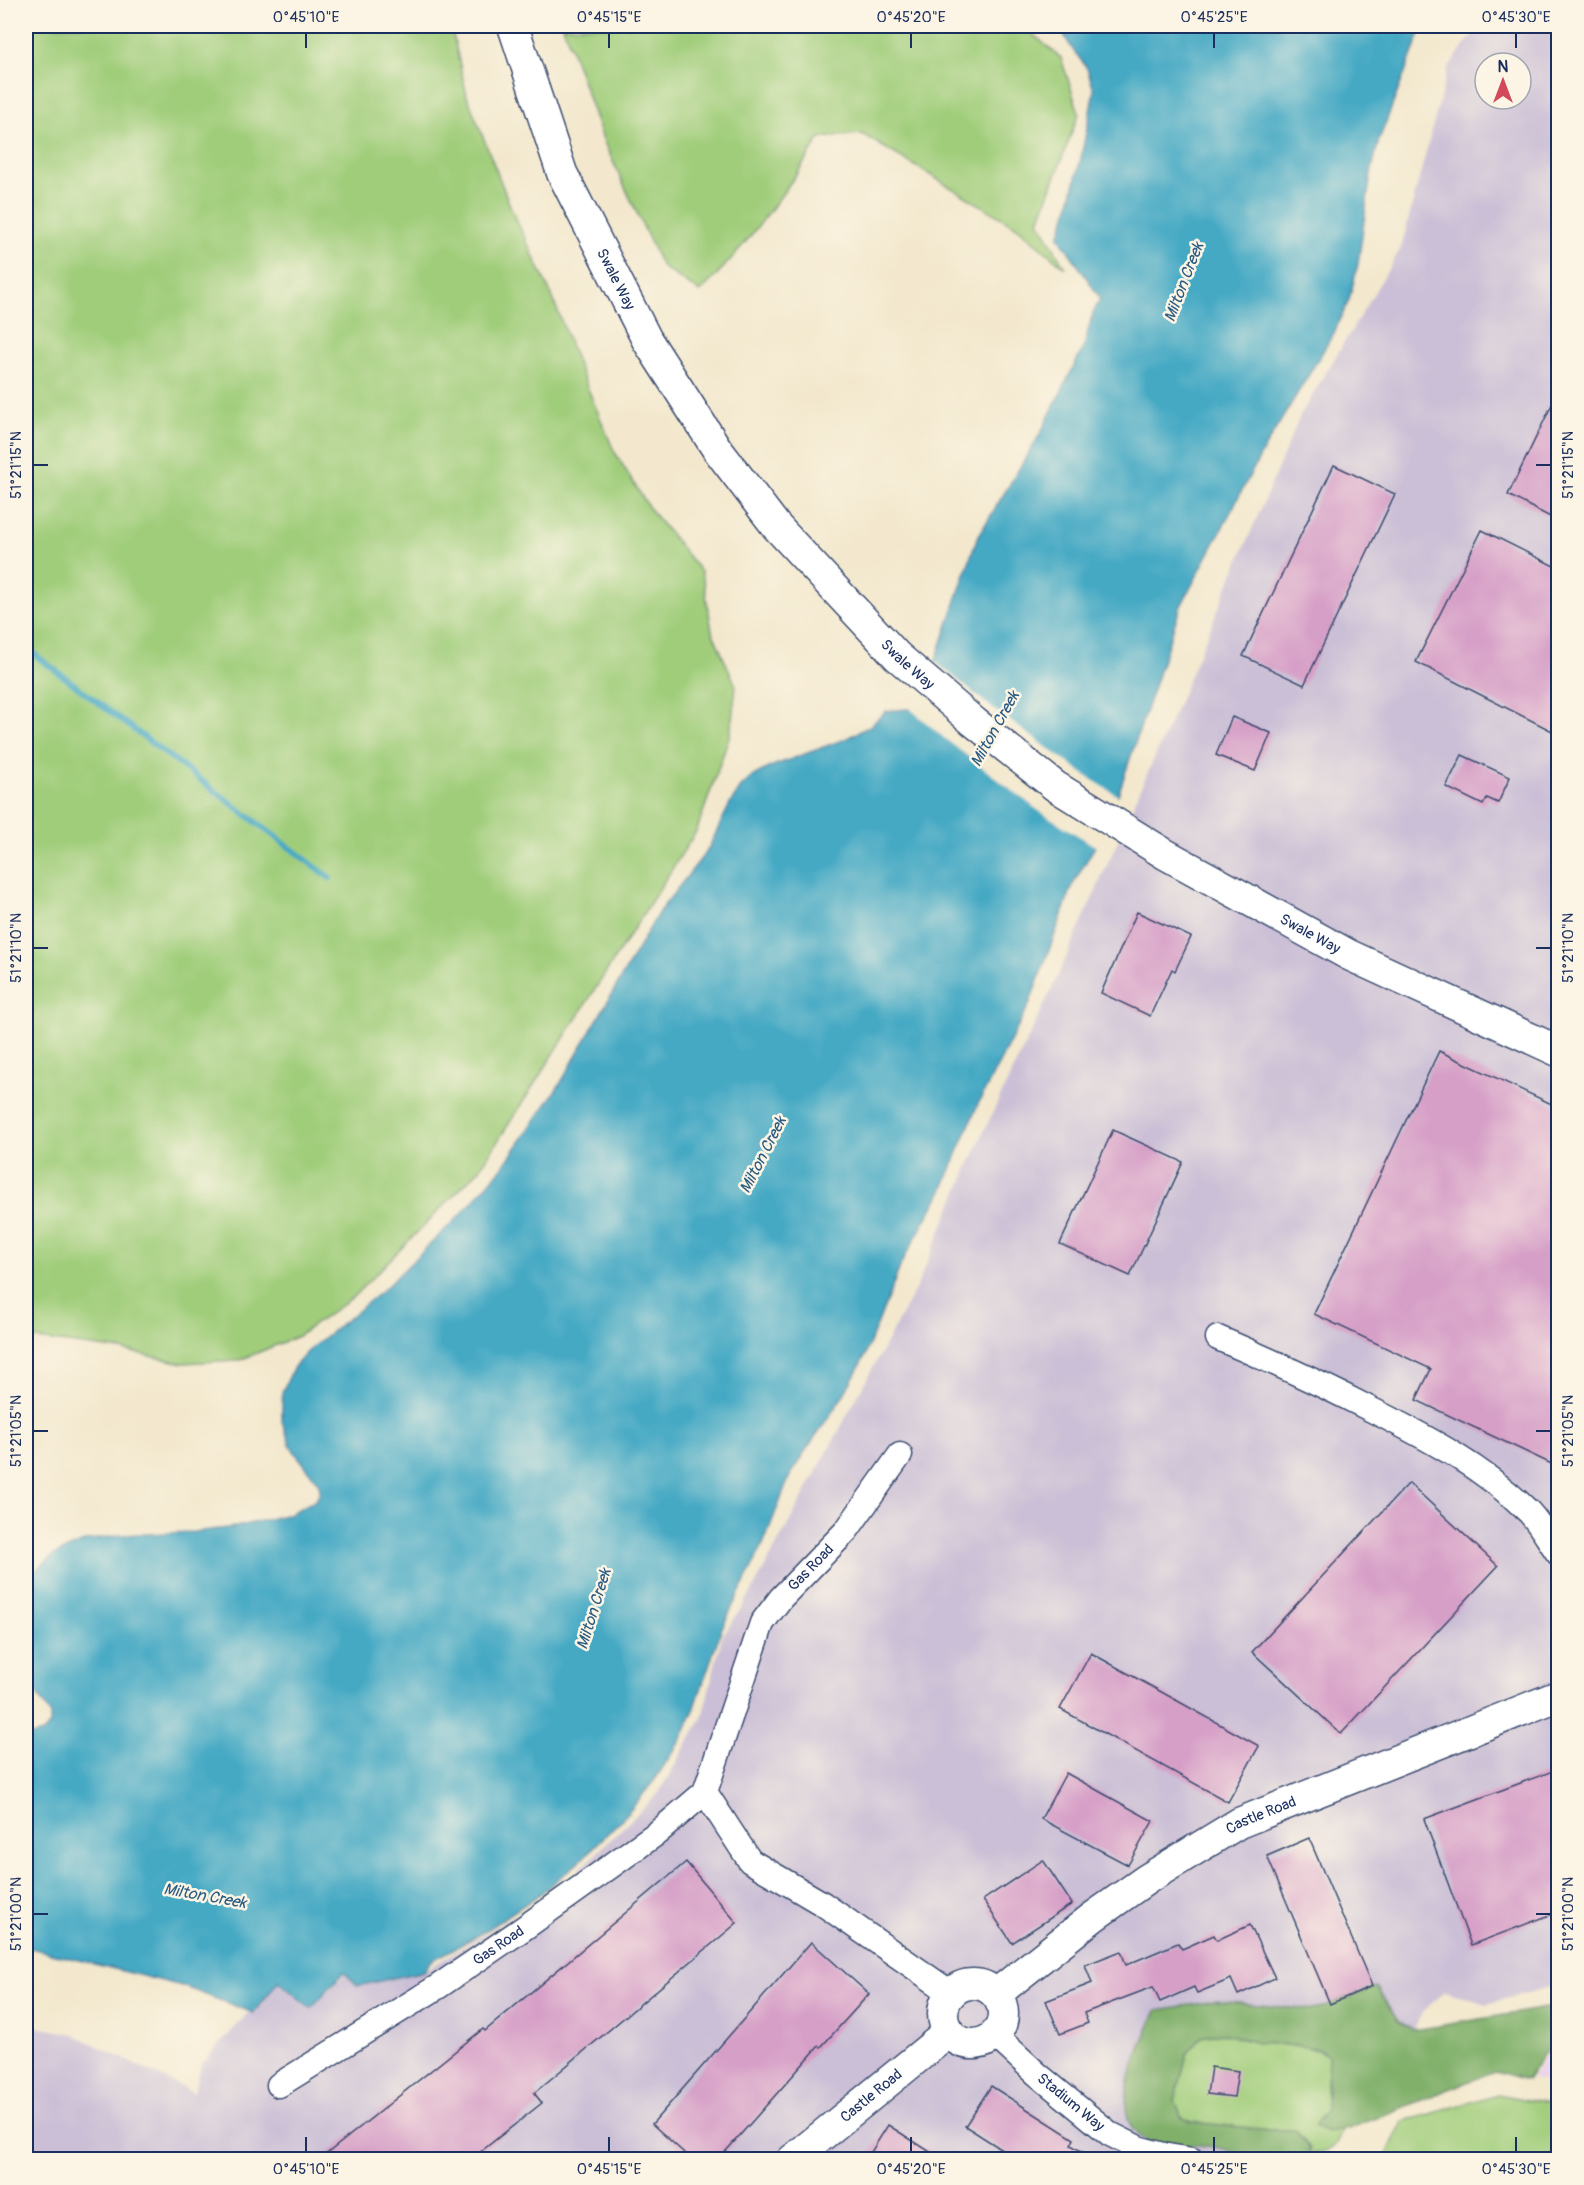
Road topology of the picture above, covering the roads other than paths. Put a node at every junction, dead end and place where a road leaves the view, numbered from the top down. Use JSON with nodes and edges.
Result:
{"nodes":[{"id":1,"x":513,"y":26,"type":"edge"},
{"id":2,"x":1558,"y":1051,"type":"edge"},
{"id":3,"x":1218,"y":1338,"type":"dead end"},
{"id":4,"x":900,"y":1455,"type":"dead end"},
{"id":5,"x":1558,"y":1553,"type":"edge"},
{"id":6,"x":1558,"y":1696,"type":"edge"},
{"id":7,"x":705,"y":1792,"type":"junction"},
{"id":8,"x":951,"y":1993,"type":"junction"},
{"id":9,"x":996,"y":1994,"type":"junction"},
{"id":10,"x":949,"y":2032,"type":"junction"},
{"id":11,"x":996,"y":2036,"type":"junction"},
{"id":12,"x":279,"y":2085,"type":"dead end"},
{"id":13,"x":792,"y":2160,"type":"edge"},
{"id":14,"x":1192,"y":2160,"type":"edge"}],
"edges":[{"from":1,"to":2,"type":"main road","name":"Swale Way"},
{"from":3,"to":5,"type":"street"},
{"from":4,"to":7,"type":"street","name":"Gas Road"},
{"from":6,"to":9,"type":"main road","name":"Castle Road"},
{"from":7,"to":8,"type":"street"},
{"from":7,"to":12,"type":"street","name":"Gas Road"},
{"from":8,"to":9,"type":"main road"},
{"from":8,"to":10,"type":"main road"},
{"from":9,"to":11,"type":"main road"},
{"from":10,"to":11,"type":"main road"},
{"from":10,"to":13,"type":"main road","name":"Castle Road"},
{"from":11,"to":14,"type":"street","name":"Stadium Way"}]}
